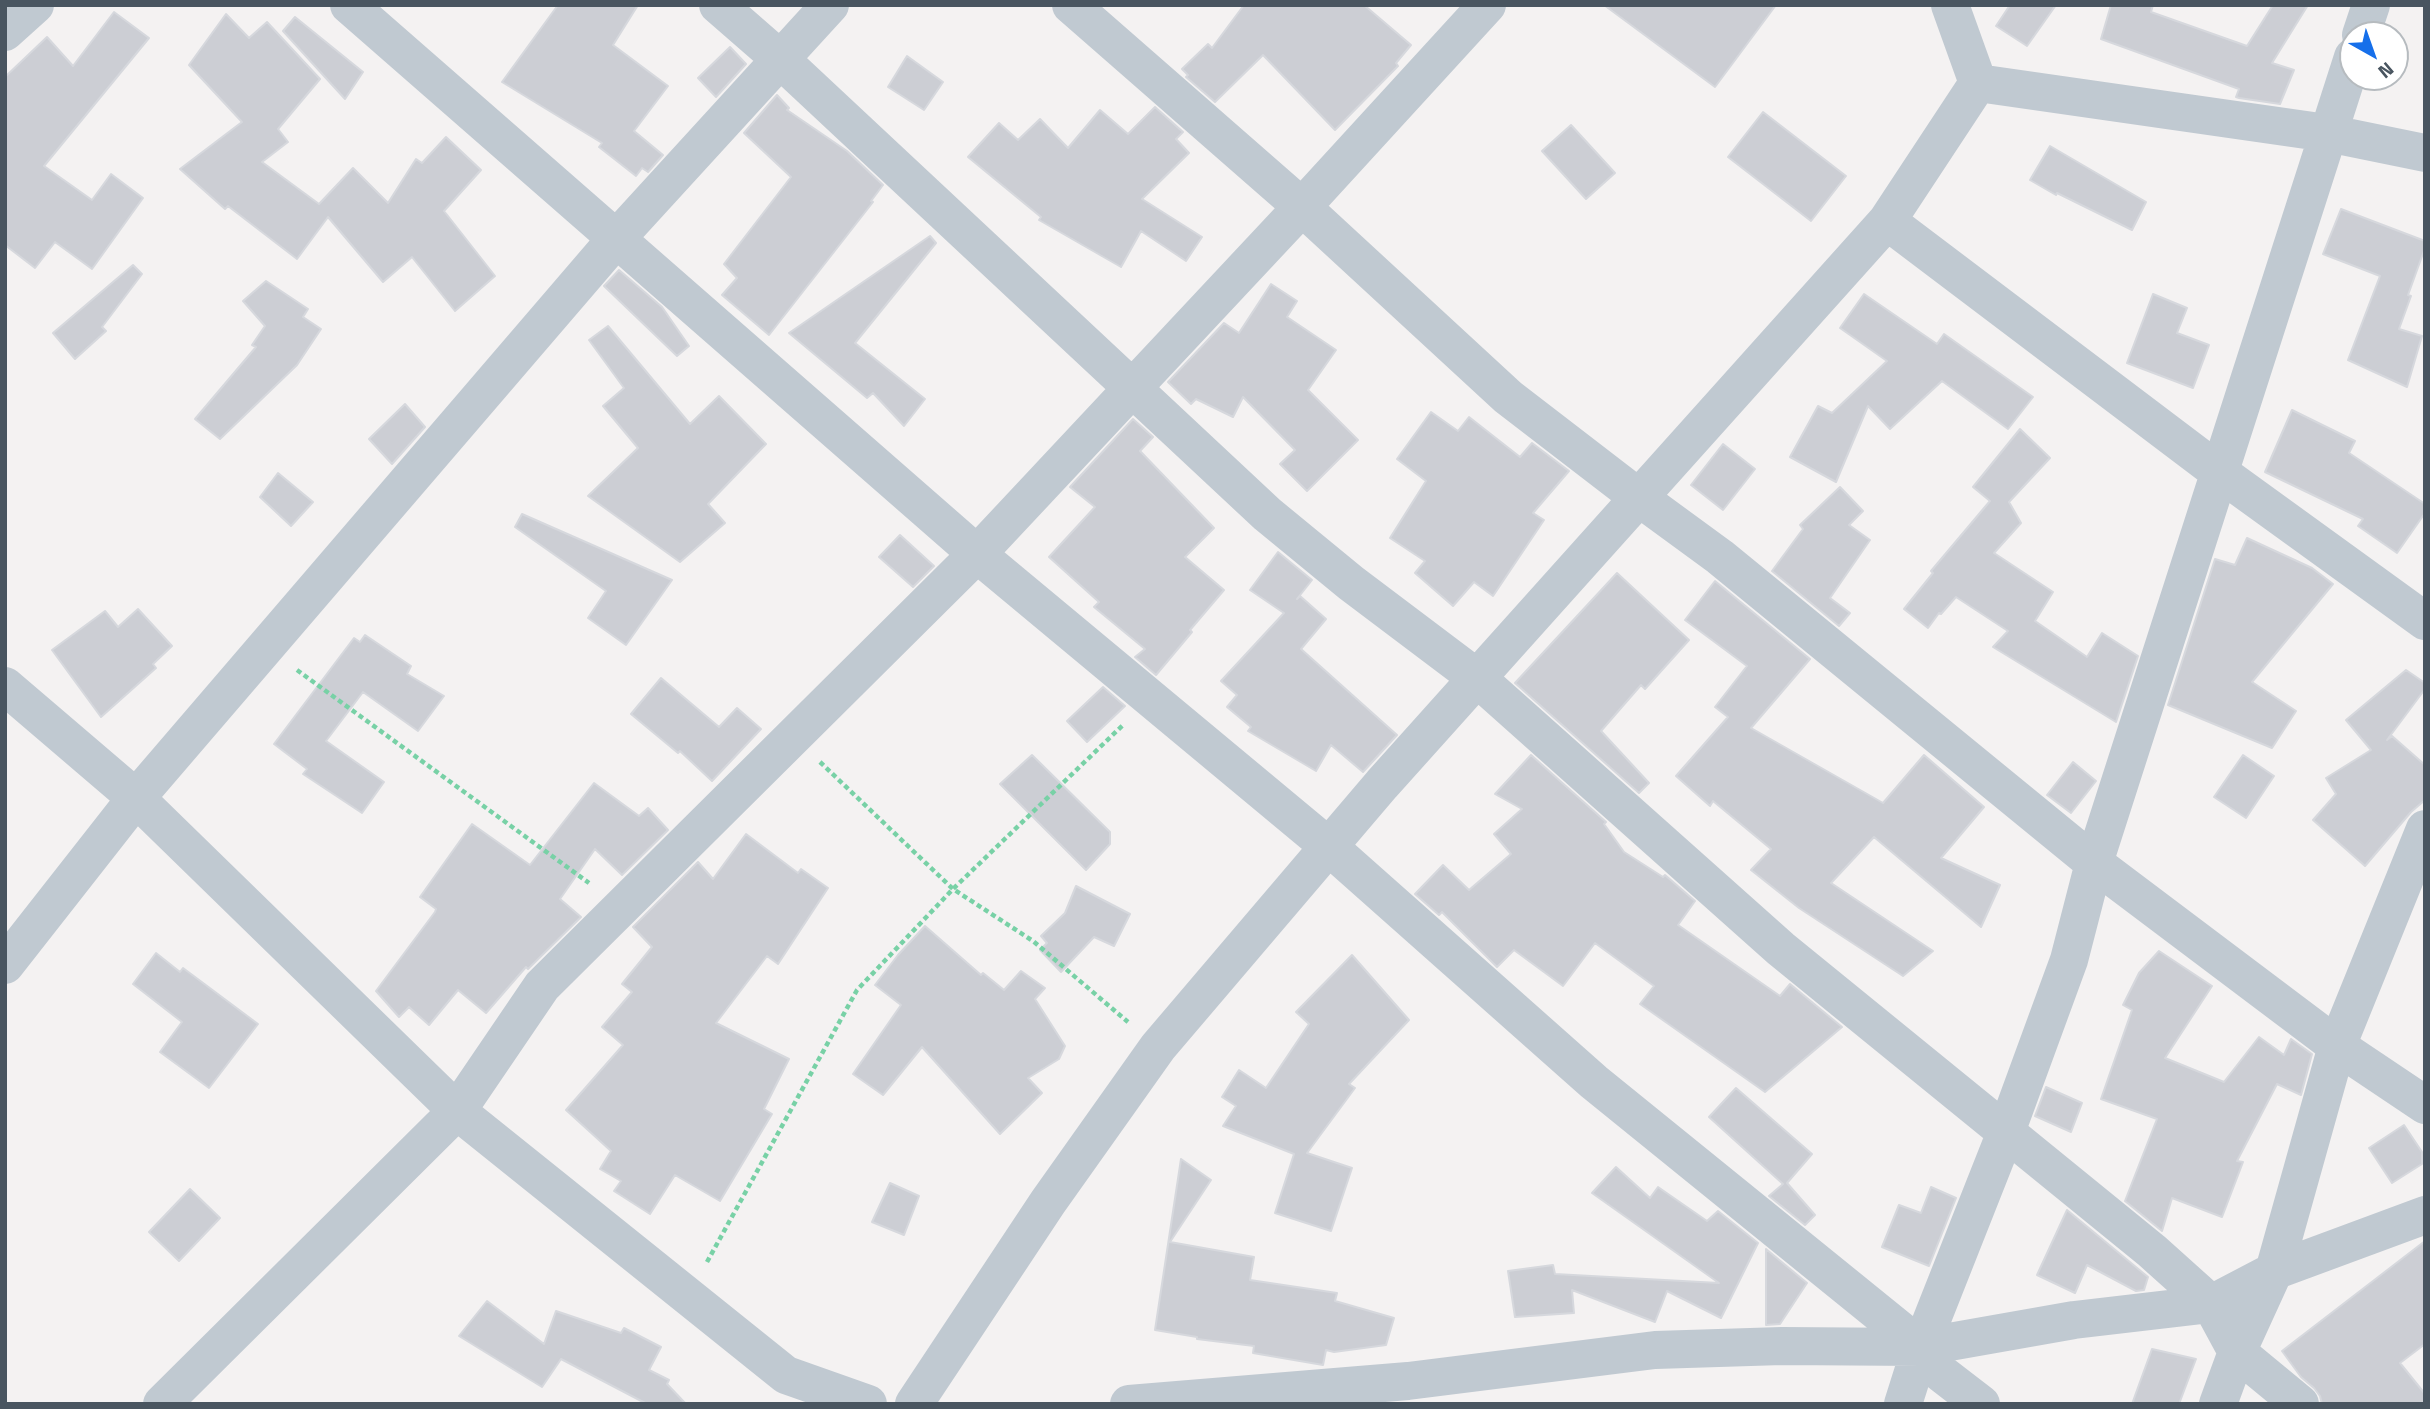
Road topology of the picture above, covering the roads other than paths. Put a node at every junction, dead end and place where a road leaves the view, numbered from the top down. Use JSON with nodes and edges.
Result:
{"nodes":[{"id":1,"x":35,"y":5,"type":"edge"},
{"id":2,"x":349,"y":5,"type":"edge"},
{"id":3,"x":718,"y":5,"type":"edge"},
{"id":4,"x":830,"y":5,"type":"edge"},
{"id":5,"x":1071,"y":5,"type":"edge"},
{"id":6,"x":1487,"y":5,"type":"edge"},
{"id":7,"x":1950,"y":5,"type":"edge"},
{"id":8,"x":5,"y":32,"type":"edge"},
{"id":9,"x":780,"y":59,"type":"junction"},
{"id":10,"x":1978,"y":83,"type":"junction"},
{"id":11,"x":2342,"y":91,"type":"edge"},
{"id":12,"x":2327,"y":134,"type":"junction"},
{"id":13,"x":2425,"y":153,"type":"edge"},
{"id":14,"x":1301,"y":208,"type":"junction"},
{"id":15,"x":1887,"y":221,"type":"junction"},
{"id":16,"x":616,"y":239,"type":"junction"},
{"id":17,"x":1130,"y":388,"type":"junction"},
{"id":18,"x":2219,"y":472,"type":"junction"},
{"id":19,"x":1638,"y":497,"type":"junction"},
{"id":20,"x":977,"y":554,"type":"junction"},
{"id":21,"x":2425,"y":621,"type":"edge"},
{"id":22,"x":1477,"y":678,"type":"junction"},
{"id":23,"x":5,"y":687,"type":"edge"},
{"id":24,"x":136,"y":798,"type":"junction"},
{"id":25,"x":2425,"y":829,"type":"edge"},
{"id":26,"x":1328,"y":846,"type":"junction"},
{"id":27,"x":2094,"y":863,"type":"junction"},
{"id":28,"x":5,"y":965,"type":"edge"},
{"id":29,"x":2337,"y":1046,"type":"junction"},
{"id":30,"x":2425,"y":1105,"type":"edge"},
{"id":31,"x":457,"y":1111,"type":"junction"},
{"id":32,"x":2006,"y":1132,"type":"junction"},
{"id":33,"x":2425,"y":1215,"type":"edge"},
{"id":34,"x":2274,"y":1271,"type":"junction"},
{"id":35,"x":2211,"y":1304,"type":"junction"},
{"id":36,"x":1921,"y":1347,"type":"junction"},
{"id":37,"x":2237,"y":1352,"type":"junction"},
{"id":38,"x":1449,"y":1389,"type":"edge"},
{"id":39,"x":162,"y":1404,"type":"edge"},
{"id":40,"x":868,"y":1404,"type":"edge"},
{"id":41,"x":914,"y":1404,"type":"edge"},
{"id":42,"x":1129,"y":1404,"type":"edge"},
{"id":43,"x":1903,"y":1404,"type":"edge"},
{"id":44,"x":1982,"y":1404,"type":"edge"},
{"id":45,"x":2218,"y":1404,"type":"edge"},
{"id":46,"x":2300,"y":1404,"type":"edge"}],
"edges":[{"from":1,"to":8,"type":"street"},
{"from":2,"to":16,"type":"street"},
{"from":3,"to":9,"type":"street"},
{"from":4,"to":9,"type":"street"},
{"from":5,"to":14,"type":"street"},
{"from":6,"to":14,"type":"street"},
{"from":7,"to":10,"type":"street"},
{"from":9,"to":16,"type":"street"},
{"from":9,"to":17,"type":"street"},
{"from":10,"to":12,"type":"street"},
{"from":10,"to":15,"type":"street"},
{"from":11,"to":12,"type":"street"},
{"from":12,"to":13,"type":"street"},
{"from":12,"to":18,"type":"street"},
{"from":14,"to":17,"type":"street"},
{"from":14,"to":19,"type":"street"},
{"from":15,"to":18,"type":"street"},
{"from":15,"to":19,"type":"street"},
{"from":16,"to":20,"type":"street"},
{"from":16,"to":24,"type":"street"},
{"from":17,"to":20,"type":"street"},
{"from":17,"to":22,"type":"street"},
{"from":18,"to":21,"type":"street"},
{"from":18,"to":27,"type":"street"},
{"from":19,"to":22,"type":"street"},
{"from":19,"to":27,"type":"street"},
{"from":20,"to":26,"type":"street"},
{"from":20,"to":31,"type":"street"},
{"from":22,"to":26,"type":"street"},
{"from":22,"to":32,"type":"street"},
{"from":23,"to":24,"type":"street"},
{"from":24,"to":28,"type":"street"},
{"from":24,"to":31,"type":"street"},
{"from":25,"to":29,"type":"street"},
{"from":26,"to":36,"type":"street"},
{"from":26,"to":41,"type":"street"},
{"from":27,"to":29,"type":"street"},
{"from":27,"to":32,"type":"street"},
{"from":29,"to":30,"type":"street"},
{"from":29,"to":34,"type":"street"},
{"from":31,"to":39,"type":"street"},
{"from":31,"to":40,"type":"street"},
{"from":32,"to":35,"type":"street"},
{"from":32,"to":36,"type":"street"},
{"from":33,"to":34,"type":"street"},
{"from":34,"to":35,"type":"street"},
{"from":34,"to":37,"type":"street"},
{"from":35,"to":36,"type":"street"},
{"from":35,"to":37,"type":"street"},
{"from":36,"to":38,"type":"street"},
{"from":36,"to":43,"type":"street"},
{"from":36,"to":44,"type":"street"},
{"from":37,"to":45,"type":"street"},
{"from":37,"to":46,"type":"street"},
{"from":38,"to":42,"type":"street"}]}
